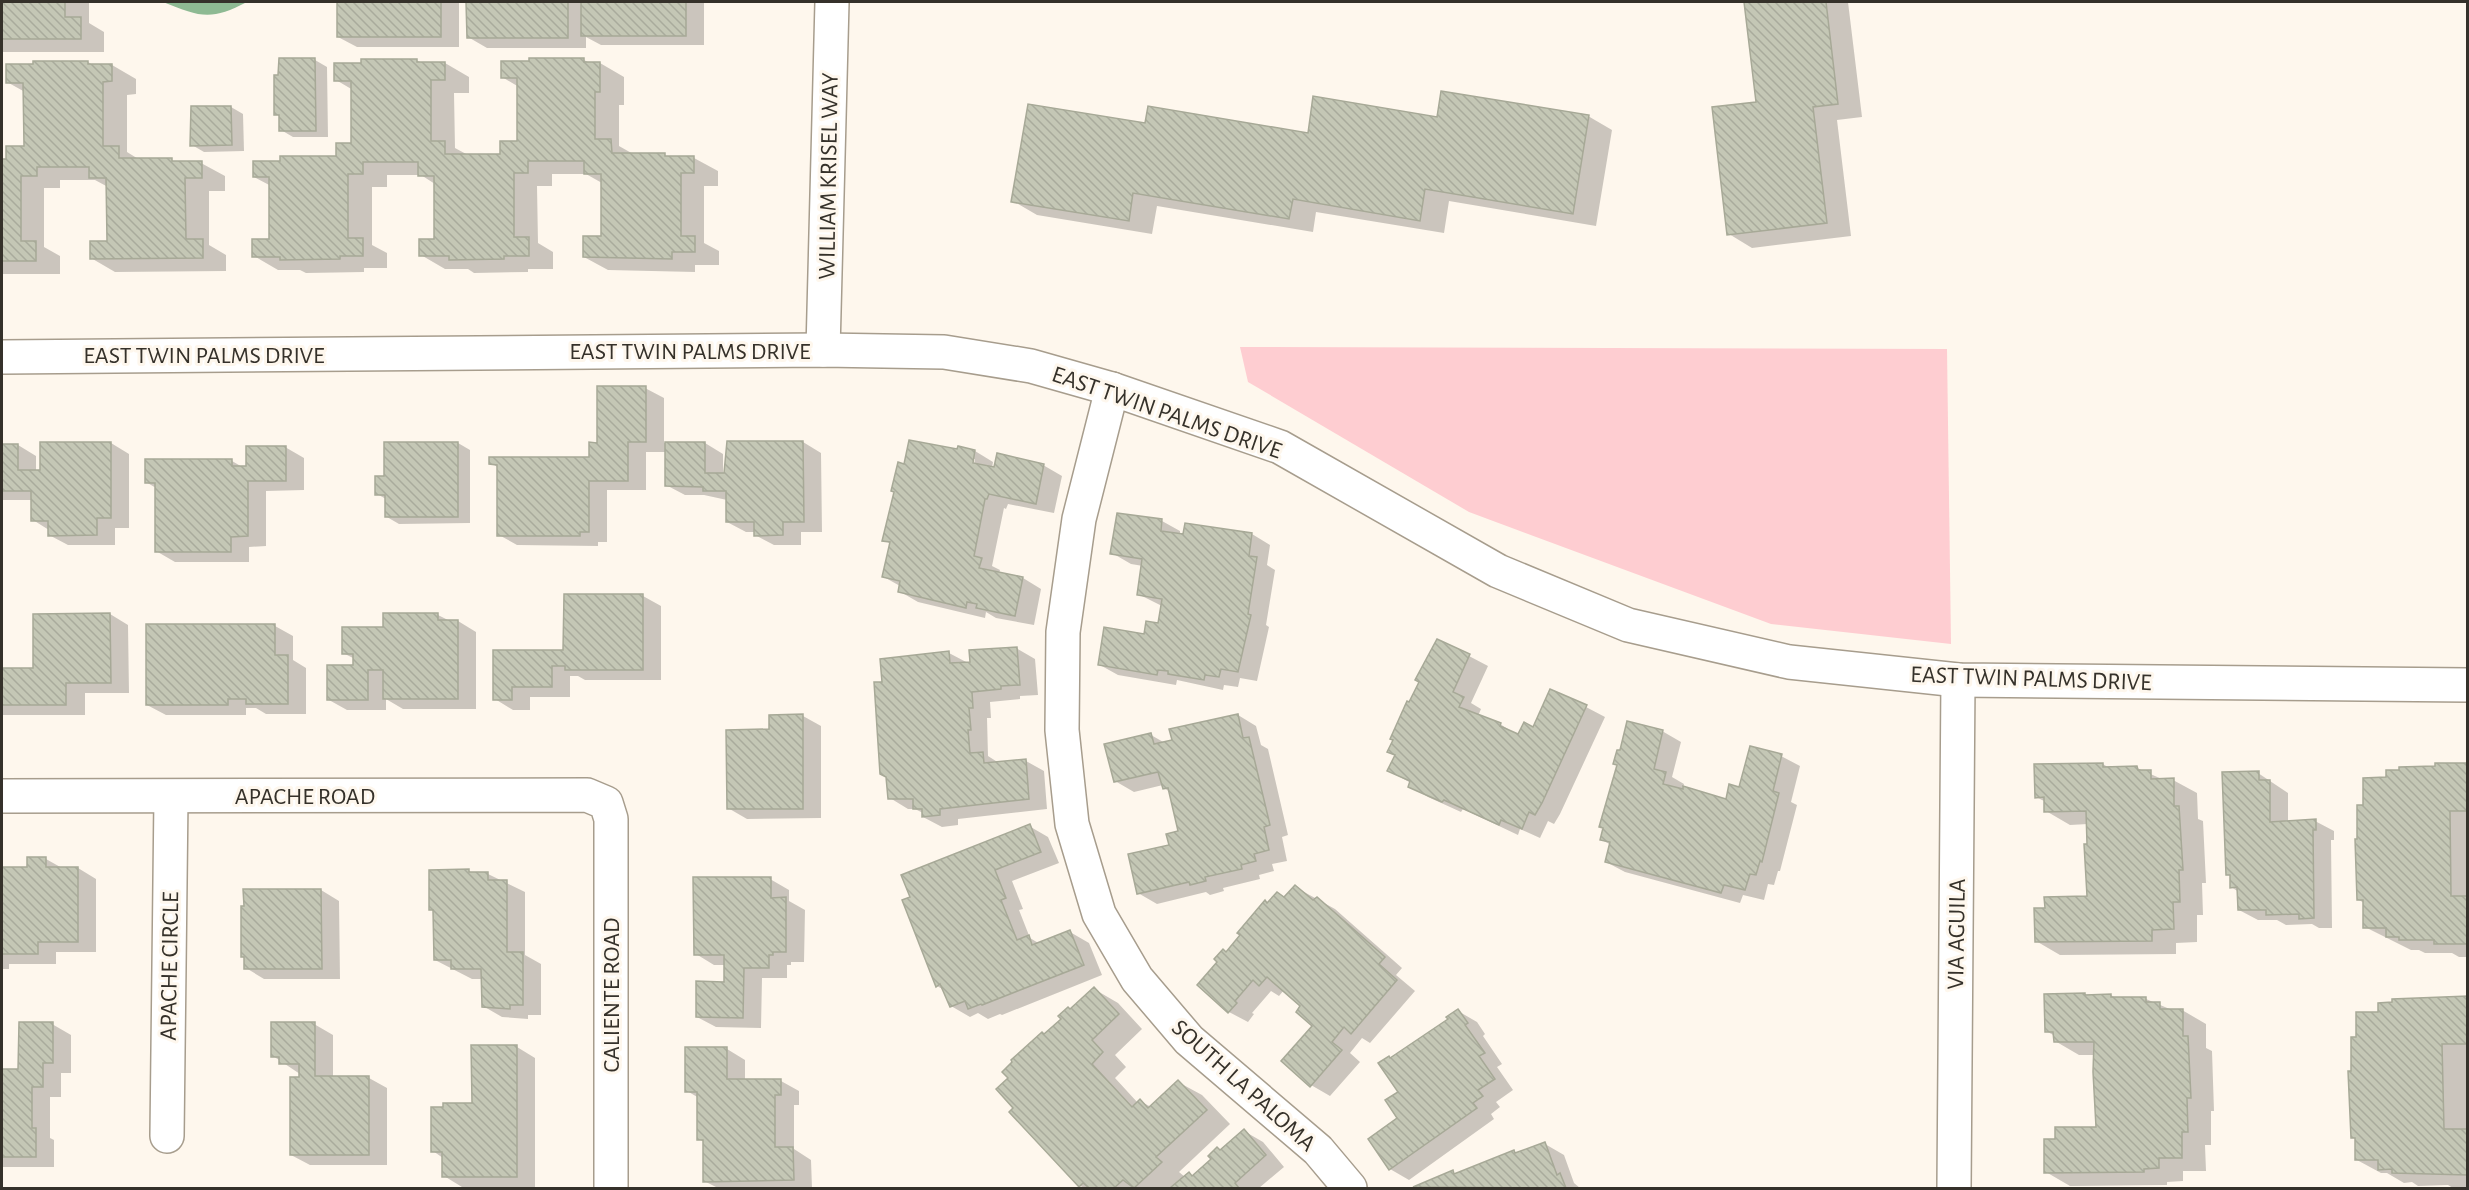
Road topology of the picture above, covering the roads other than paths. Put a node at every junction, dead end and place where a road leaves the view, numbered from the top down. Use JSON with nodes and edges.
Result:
{"nodes":[{"id":1,"x":832,"y":2,"type":"edge"},
{"id":2,"x":824,"y":350,"type":"junction"},
{"id":3,"x":2,"y":357,"type":"edge"},
{"id":4,"x":1112,"y":389,"type":"junction"},
{"id":5,"x":1958,"y":681,"type":"junction"},
{"id":6,"x":2468,"y":685,"type":"edge"},
{"id":7,"x":2,"y":796,"type":"edge"},
{"id":8,"x":171,"y":797,"type":"junction"},
{"id":9,"x":606,"y":803,"type":"joint"},
{"id":10,"x":167,"y":1136,"type":"dead end"},
{"id":11,"x":611,"y":1188,"type":"edge"},
{"id":12,"x":1350,"y":1188,"type":"edge"},
{"id":13,"x":1954,"y":1188,"type":"edge"}],
"edges":[{"from":1,"to":2,"type":"street","name":"WILLIAM KRISEL WAY"},
{"from":2,"to":3,"type":"street","name":"EAST TWIN PALMS DRIVE"},
{"from":2,"to":4,"type":"street","name":"EAST TWIN PALMS DRIVE"},
{"from":4,"to":5,"type":"street","name":"EAST TWIN PALMS DRIVE"},
{"from":4,"to":12,"type":"street","name":"SOUTH LA PALOMA"},
{"from":5,"to":6,"type":"street","name":"EAST TWIN PALMS DRIVE"},
{"from":5,"to":13,"type":"street","name":"VIA AGUILA"},
{"from":7,"to":8,"type":"street","name":"APACHE ROAD"},
{"from":8,"to":9,"type":"street","name":"APACHE ROAD"},
{"from":8,"to":10,"type":"street","name":"APACHE CIRCLE"},
{"from":9,"to":11,"type":"street","name":"CALIENTE ROAD"}]}
